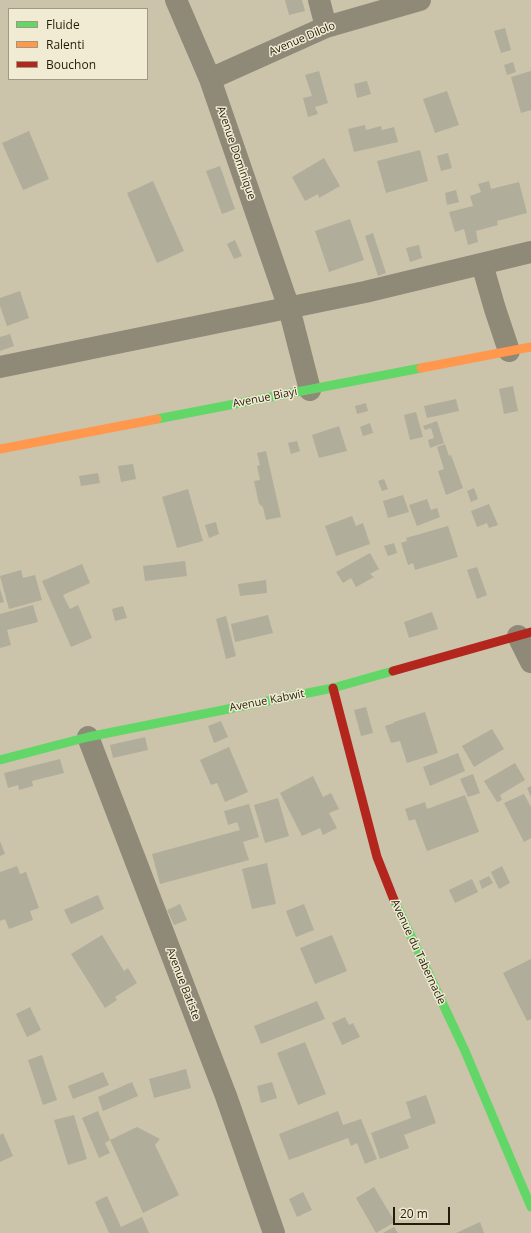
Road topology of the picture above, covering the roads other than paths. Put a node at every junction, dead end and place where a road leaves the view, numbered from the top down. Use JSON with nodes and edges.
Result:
{"nodes":[{"id":1,"x":176,"y":0,"type":"edge"},
{"id":2,"x":319,"y":0,"type":"edge"},
{"id":3,"x":420,"y":0,"type":"edge"},
{"id":4,"x":326,"y":27,"type":"junction"},
{"id":5,"x":210,"y":79,"type":"junction"},
{"id":6,"x":531,"y":252,"type":"edge"},
{"id":7,"x":482,"y":264,"type":"junction"},
{"id":8,"x":289,"y":308,"type":"junction"},
{"id":9,"x":531,"y":347,"type":"edge"},
{"id":10,"x":510,"y":351,"type":"junction"},
{"id":11,"x":0,"y":367,"type":"edge"},
{"id":12,"x":310,"y":390,"type":"junction"},
{"id":13,"x":0,"y":449,"type":"edge"},
{"id":14,"x":524,"y":634,"type":"edge"},
{"id":15,"x":531,"y":662,"type":"edge"},
{"id":16,"x":333,"y":688,"type":"junction"},
{"id":17,"x":88,"y":737,"type":"junction"},
{"id":18,"x":0,"y":760,"type":"edge"},
{"id":19,"x":531,"y":1207,"type":"edge"},
{"id":20,"x":274,"y":1233,"type":"edge"}],
"edges":[{"from":1,"to":5,"type":"street","name":"Avenue Dominique"},
{"from":2,"to":4,"type":"street"},
{"from":3,"to":4,"type":"street","name":"Avenue Dilolo"},
{"from":4,"to":5,"type":"street","name":"Avenue Dilolo"},
{"from":5,"to":8,"type":"street","name":"Avenue Dominique"},
{"from":6,"to":7,"type":"street"},
{"from":7,"to":8,"type":"street"},
{"from":7,"to":10,"type":"street"},
{"from":8,"to":11,"type":"street"},
{"from":8,"to":12,"type":"street","name":"Avenue Dominique"},
{"from":9,"to":10,"type":"street","name":"Avenue Biayi"},
{"from":10,"to":12,"type":"street","name":"Avenue Biayi"},
{"from":12,"to":13,"type":"street","name":"Avenue Biayi"},
{"from":14,"to":15,"type":"street"},
{"from":14,"to":16,"type":"street","name":"Avenue Kabwit"},
{"from":16,"to":17,"type":"street","name":"Avenue Kabwit"},
{"from":16,"to":19,"type":"street","name":"Avenue du Tabernacle"},
{"from":17,"to":18,"type":"street","name":"Avenue Kabwit"},
{"from":17,"to":20,"type":"street","name":"Avenue Batiste"}]}
